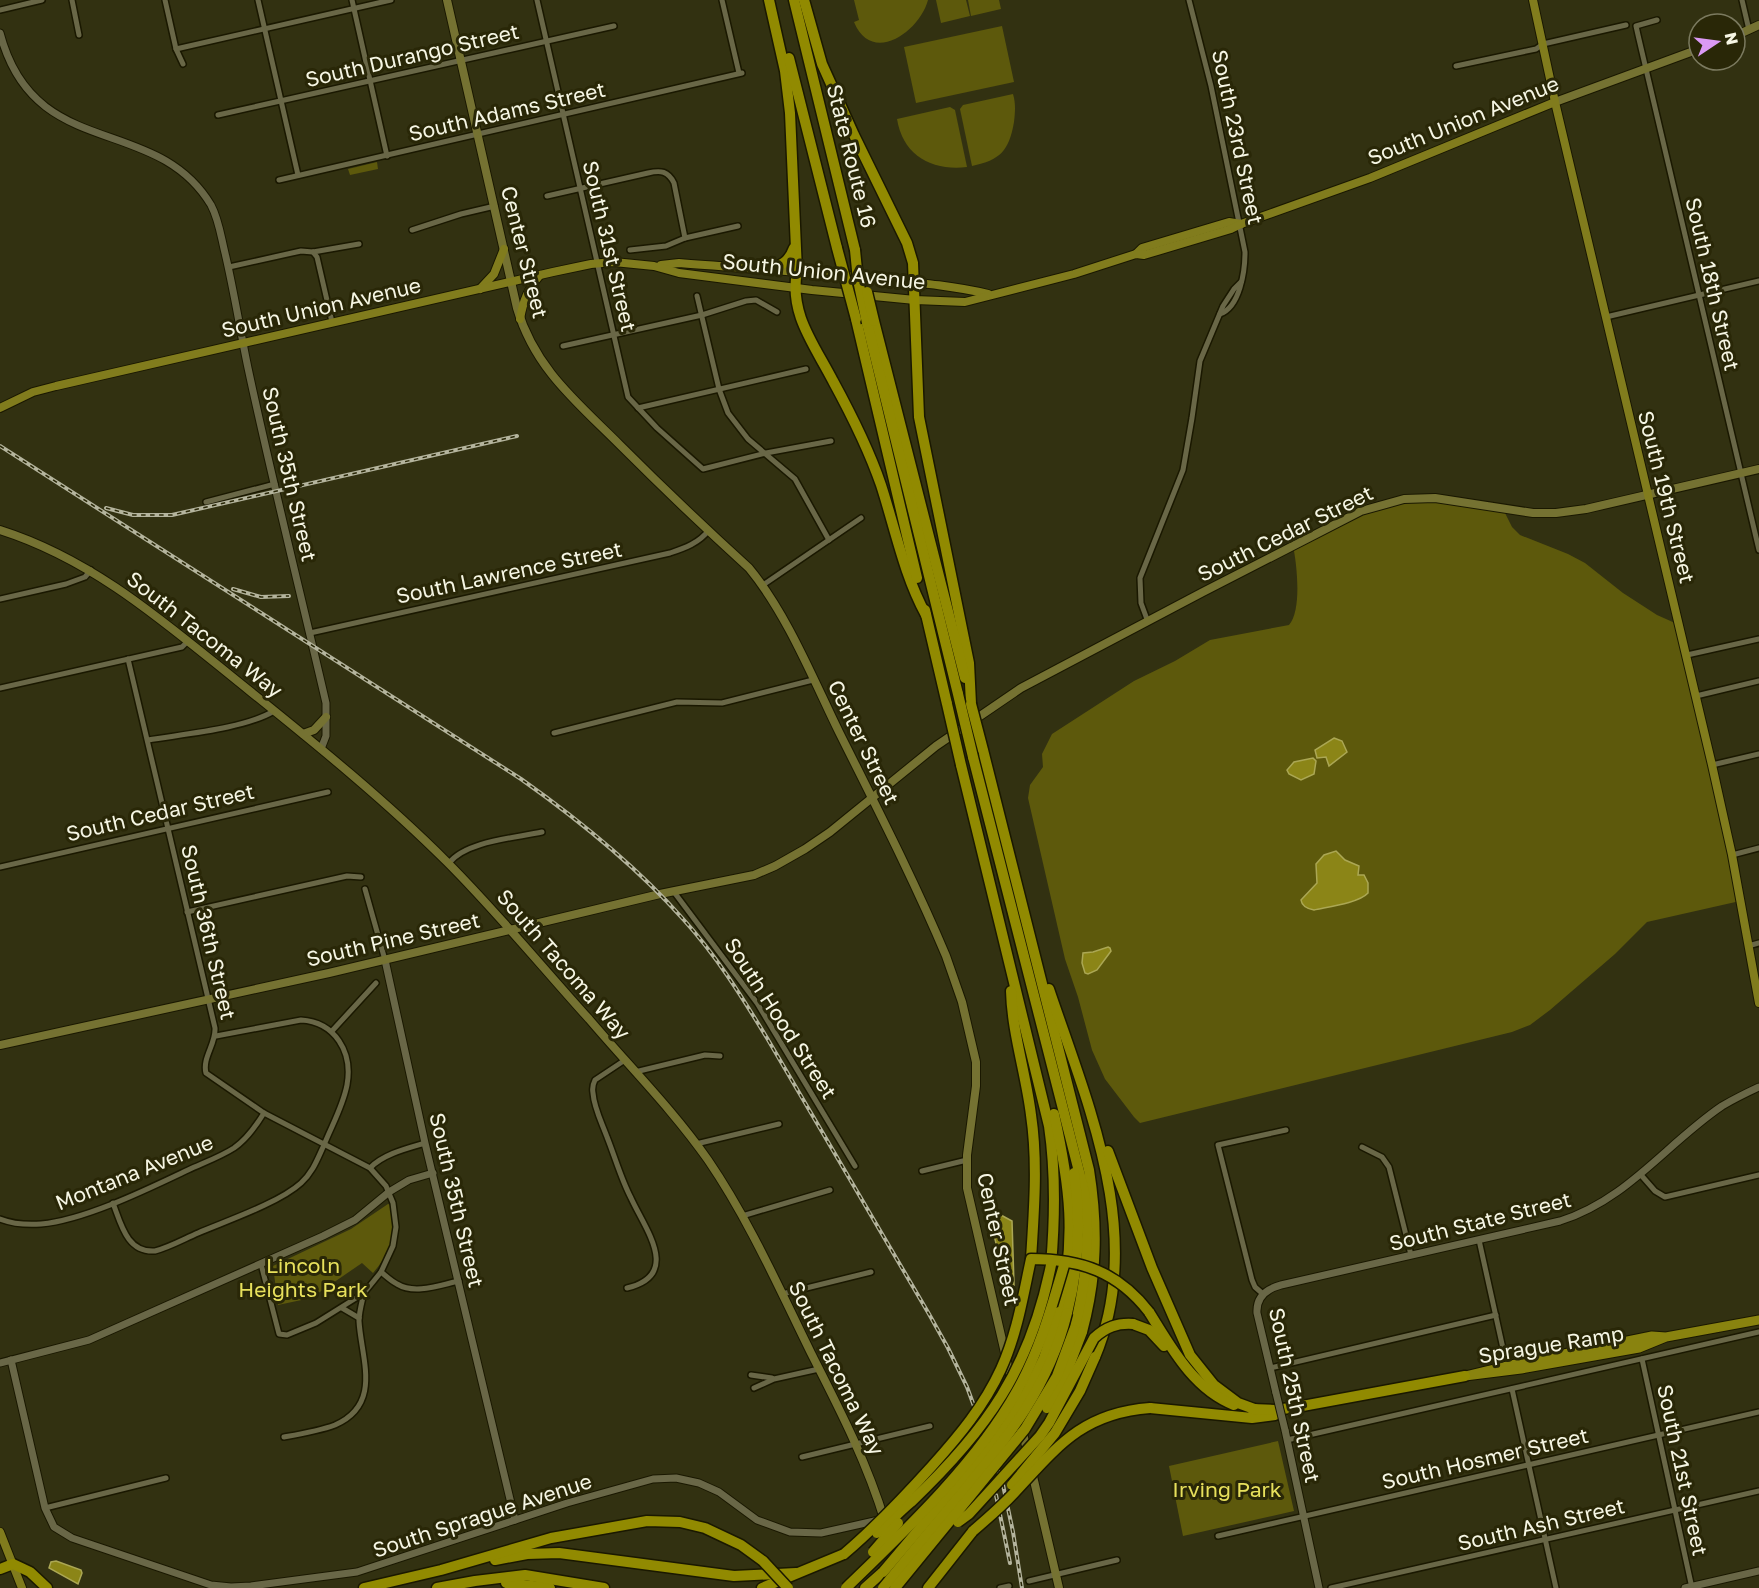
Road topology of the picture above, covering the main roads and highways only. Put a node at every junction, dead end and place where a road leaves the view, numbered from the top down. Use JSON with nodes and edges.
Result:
{"nodes":[{"id":1,"x":447,"y":0,"type":"edge"},
{"id":2,"x":769,"y":0,"type":"edge"},
{"id":3,"x":775,"y":0,"type":"edge"},
{"id":4,"x":794,"y":0,"type":"edge"},
{"id":5,"x":804,"y":0,"type":"edge"},
{"id":6,"x":1533,"y":0,"type":"edge"},
{"id":7,"x":1687,"y":53,"type":"edge"},
{"id":8,"x":1555,"y":102,"type":"junction"},
{"id":9,"x":795,"y":242,"type":"junction"},
{"id":10,"x":504,"y":249,"type":"junction"},
{"id":11,"x":654,"y":266,"type":"junction"},
{"id":12,"x":768,"y":269,"type":"junction"},
{"id":13,"x":796,"y":271,"type":"junction"},
{"id":14,"x":540,"y":275,"type":"junction"},
{"id":15,"x":511,"y":282,"type":"junction"},
{"id":16,"x":915,"y":283,"type":"junction"},
{"id":17,"x":794,"y":287,"type":"junction"},
{"id":18,"x":480,"y":289,"type":"junction"},
{"id":19,"x":990,"y":294,"type":"junction"},
{"id":20,"x":915,"y":300,"type":"junction"},
{"id":21,"x":520,"y":319,"type":"junction"},
{"id":22,"x":0,"y":406,"type":"edge"},
{"id":23,"x":1759,"y":468,"type":"edge"},
{"id":24,"x":1647,"y":494,"type":"junction"},
{"id":25,"x":0,"y":530,"type":"edge"},
{"id":26,"x":926,"y":615,"type":"junction"},
{"id":27,"x":965,"y":689,"type":"junction"},
{"id":28,"x":326,"y":717,"type":"road end"},
{"id":29,"x":963,"y":727,"type":"joint"},
{"id":30,"x":303,"y":734,"type":"junction"},
{"id":31,"x":978,"y":754,"type":"junction"},
{"id":32,"x":872,"y":799,"type":"junction"},
{"id":33,"x":511,"y":930,"type":"junction"},
{"id":34,"x":1034,"y":952,"type":"junction"},
{"id":35,"x":1010,"y":966,"type":"junction"},
{"id":36,"x":1759,"y":1003,"type":"edge"},
{"id":37,"x":0,"y":1045,"type":"edge"},
{"id":38,"x":1070,"y":1050,"type":"junction"},
{"id":39,"x":1036,"y":1069,"type":"junction"},
{"id":40,"x":1052,"y":1069,"type":"junction"},
{"id":41,"x":1031,"y":1259,"type":"junction"},
{"id":42,"x":1065,"y":1262,"type":"junction"},
{"id":43,"x":1063,"y":1312,"type":"junction"},
{"id":44,"x":1759,"y":1320,"type":"edge"},
{"id":45,"x":1078,"y":1331,"type":"junction"},
{"id":46,"x":1465,"y":1376,"type":"joint"},
{"id":47,"x":1214,"y":1395,"type":"junction"},
{"id":48,"x":1297,"y":1407,"type":"junction"},
{"id":49,"x":1257,"y":1410,"type":"junction"},
{"id":50,"x":937,"y":1478,"type":"junction"},
{"id":51,"x":958,"y":1522,"type":"junction"},
{"id":52,"x":0,"y":1532,"type":"edge"},
{"id":53,"x":973,"y":1532,"type":"junction"},
{"id":54,"x":844,"y":1554,"type":"junction"},
{"id":55,"x":13,"y":1564,"type":"junction"},
{"id":56,"x":0,"y":1569,"type":"edge"},
{"id":57,"x":441,"y":1570,"type":"junction"},
{"id":58,"x":883,"y":1572,"type":"junction"},
{"id":59,"x":796,"y":1573,"type":"junction"},
{"id":60,"x":475,"y":1581,"type":"junction"},
{"id":61,"x":22,"y":1588,"type":"edge"},
{"id":62,"x":47,"y":1588,"type":"edge"},
{"id":63,"x":364,"y":1588,"type":"edge"},
{"id":64,"x":437,"y":1588,"type":"edge"},
{"id":65,"x":550,"y":1588,"type":"edge"},
{"id":66,"x":604,"y":1588,"type":"edge"},
{"id":67,"x":762,"y":1588,"type":"edge"},
{"id":68,"x":788,"y":1588,"type":"edge"},
{"id":69,"x":844,"y":1588,"type":"edge"},
{"id":70,"x":865,"y":1588,"type":"edge"},
{"id":71,"x":871,"y":1588,"type":"edge"},
{"id":72,"x":883,"y":1588,"type":"edge"},
{"id":73,"x":895,"y":1588,"type":"edge"},
{"id":74,"x":902,"y":1588,"type":"edge"},
{"id":75,"x":928,"y":1588,"type":"edge"},
{"id":76,"x":1059,"y":1588,"type":"edge"}],
"edges":[{"from":1,"to":10,"type":"main road","name":"Center Street"},
{"from":2,"to":9,"type":"highway"},
{"from":3,"to":26,"type":"highway","name":"State Route 16","bridge":true},
{"from":4,"to":27,"type":"highway","name":"State Route 16","bridge":true},
{"from":5,"to":16,"type":"highway"},
{"from":6,"to":8,"type":"main road","name":"South 19th Street"},
{"from":7,"to":8,"type":"main road","name":"South Union Avenue"},
{"from":8,"to":19,"type":"main road","name":"South Union Avenue"},
{"from":8,"to":24,"type":"main road","name":"South 19th Street"},
{"from":9,"to":12,"type":"highway"},
{"from":9,"to":13,"type":"highway"},
{"from":10,"to":15,"type":"main road","name":"Center Street"},
{"from":10,"to":18,"type":"main road"},
{"from":11,"to":12,"type":"main road","name":"South Union Avenue"},
{"from":11,"to":14,"type":"main road","name":"South Union Avenue"},
{"from":11,"to":17,"type":"main road","name":"South Union Avenue"},
{"from":12,"to":13,"type":"main road","name":"South Union Avenue"},
{"from":13,"to":16,"type":"main road","name":"South Union Avenue"},
{"from":13,"to":17,"type":"highway"},
{"from":14,"to":15,"type":"main road","name":"South Union Avenue"},
{"from":14,"to":21,"type":"main road"},
{"from":15,"to":18,"type":"main road","name":"South Union Avenue"},
{"from":15,"to":21,"type":"main road","name":"Center Street"},
{"from":16,"to":19,"type":"main road","name":"South Union Avenue"},
{"from":16,"to":20,"type":"highway"},
{"from":17,"to":20,"type":"main road","name":"South Union Avenue"},
{"from":17,"to":26,"type":"highway"},
{"from":18,"to":22,"type":"main road","name":"South Union Avenue"},
{"from":19,"to":20,"type":"main road","name":"South Union Avenue"},
{"from":20,"to":27,"type":"highway"},
{"from":21,"to":32,"type":"main road","name":"Center Street"},
{"from":23,"to":24,"type":"main road","name":"South Cedar Street"},
{"from":24,"to":29,"type":"main road","name":"South Cedar Street"},
{"from":24,"to":36,"type":"main road","name":"South 19th Street"},
{"from":25,"to":30,"type":"main road","name":"South Tacoma Way"},
{"from":26,"to":35,"type":"highway","bridge":true},
{"from":27,"to":31,"type":"highway","bridge":true},
{"from":27,"to":31,"type":"highway","bridge":true},
{"from":28,"to":30,"type":"main road"},
{"from":29,"to":32,"type":"main road","name":"South Pine Street"},
{"from":30,"to":33,"type":"main road","name":"South Tacoma Way"},
{"from":31,"to":34,"type":"highway"},
{"from":31,"to":40,"type":"highway"},
{"from":32,"to":33,"type":"main road","name":"South Pine Street"},
{"from":32,"to":76,"type":"main road","name":"Center Street"},
{"from":33,"to":37,"type":"main road","name":"South Pine Street"},
{"from":33,"to":74,"type":"main road","name":"South Tacoma Way"},
{"from":34,"to":38,"type":"highway"},
{"from":34,"to":45,"type":"highway"},
{"from":35,"to":39,"type":"highway"},
{"from":35,"to":41,"type":"highway"},
{"from":38,"to":49,"type":"highway"},
{"from":38,"to":53,"type":"highway","bridge":true},
{"from":39,"to":43,"type":"highway"},
{"from":39,"to":50,"type":"highway","bridge":true},
{"from":40,"to":43,"type":"highway"},
{"from":40,"to":45,"type":"highway"},
{"from":41,"to":42,"type":"highway","bridge":true},
{"from":41,"to":54,"type":"highway","bridge":true},
{"from":42,"to":47,"type":"highway","bridge":true},
{"from":42,"to":69,"type":"highway","bridge":true},
{"from":43,"to":58,"type":"highway","bridge":true},
{"from":43,"to":72,"type":"highway","bridge":true},
{"from":44,"to":46,"type":"highway","name":"Sprague Ramp"},
{"from":45,"to":51,"type":"highway","bridge":true},
{"from":45,"to":73,"type":"highway","bridge":true},
{"from":46,"to":48,"type":"highway"},
{"from":47,"to":49,"type":"highway"},
{"from":47,"to":51,"type":"highway","bridge":true},
{"from":48,"to":49,"type":"highway"},
{"from":48,"to":53,"type":"highway","bridge":true},
{"from":50,"to":54,"type":"highway","bridge":true},
{"from":50,"to":69,"type":"highway","bridge":true},
{"from":51,"to":74,"type":"highway"},
{"from":52,"to":55,"type":"main road"},
{"from":53,"to":75,"type":"highway"},
{"from":54,"to":59,"type":"highway"},
{"from":55,"to":56,"type":"highway"},
{"from":55,"to":61,"type":"main road"},
{"from":55,"to":62,"type":"highway"},
{"from":57,"to":59,"type":"highway"},
{"from":57,"to":63,"type":"highway"},
{"from":57,"to":68,"type":"highway","bridge":true},
{"from":58,"to":70,"type":"highway"},
{"from":58,"to":71,"type":"highway"},
{"from":59,"to":67,"type":"highway"},
{"from":60,"to":64,"type":"highway"},
{"from":60,"to":65,"type":"highway"},
{"from":60,"to":66,"type":"highway"}]}
